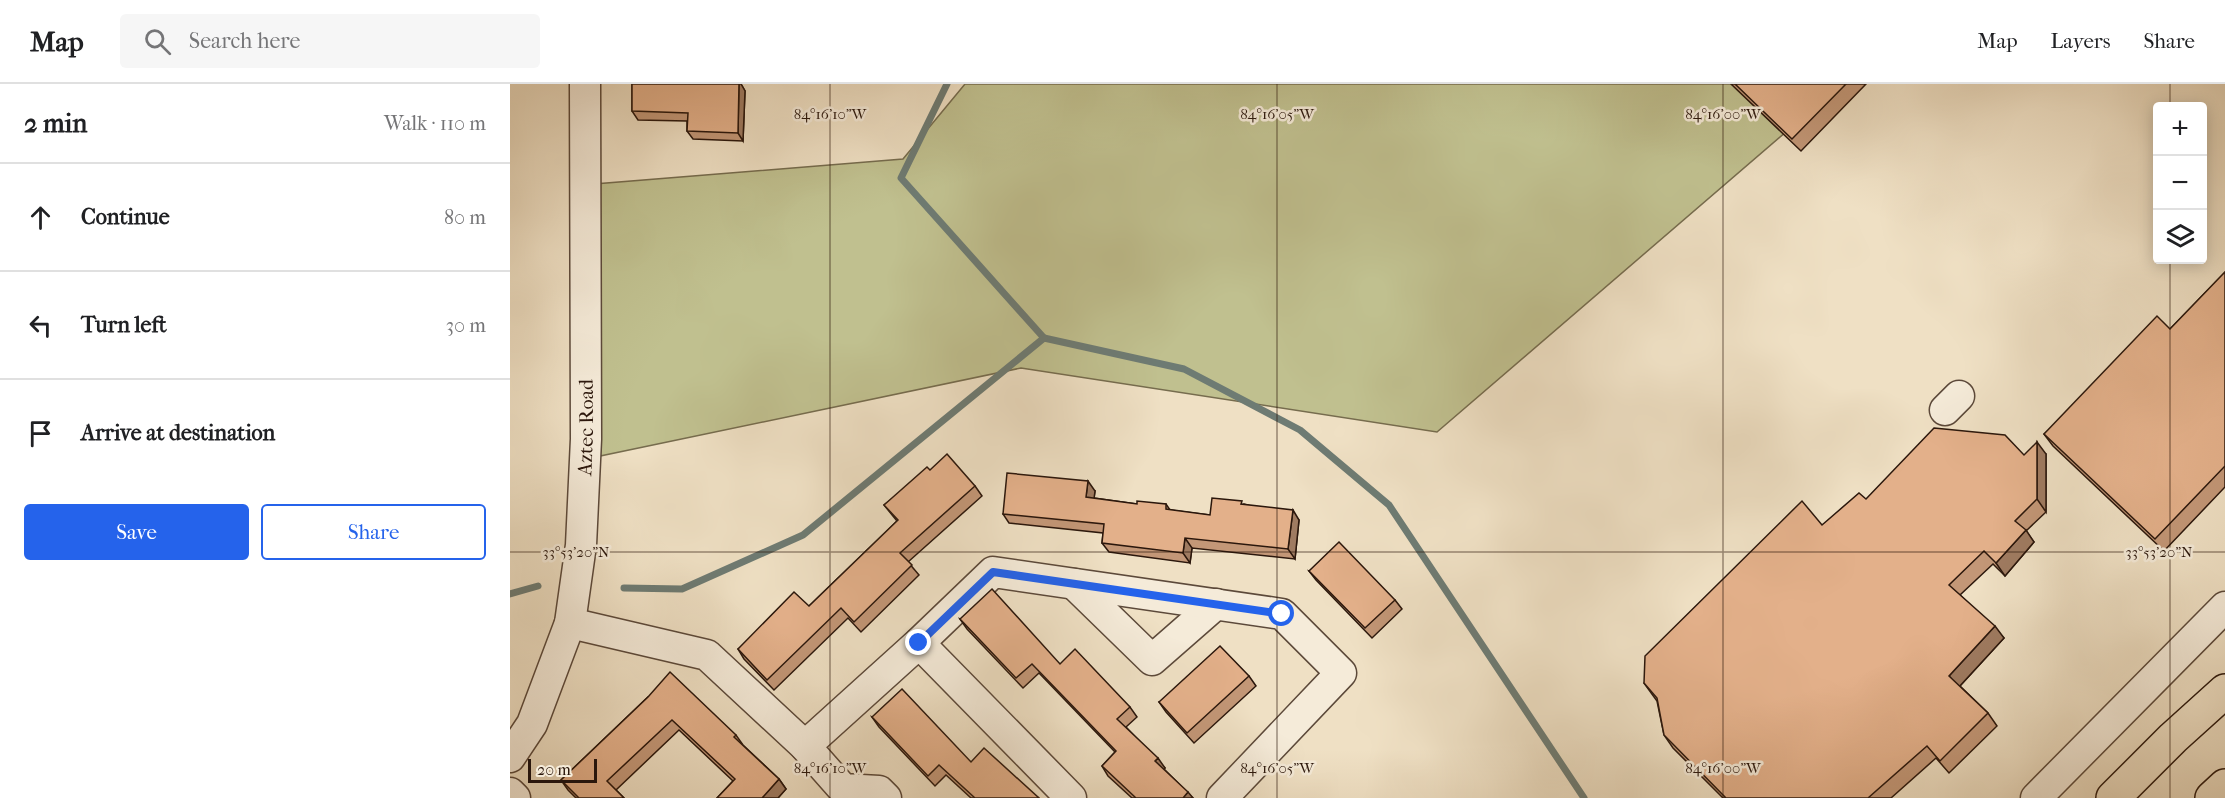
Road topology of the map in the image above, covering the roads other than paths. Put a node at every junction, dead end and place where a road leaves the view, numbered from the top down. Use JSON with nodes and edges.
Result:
{"nodes":[{"id":1,"x":585,"y":84,"type":"edge"},
{"id":2,"x":1074,"y":584,"type":"junction"},
{"id":3,"x":1216,"y":604,"type":"junction"},
{"id":4,"x":2225,"y":607,"type":"edge"},
{"id":5,"x":570,"y":623,"type":"junction"},
{"id":6,"x":919,"y":643,"type":"junction"},
{"id":7,"x":2225,"y":691,"type":"edge"},
{"id":8,"x":806,"y":746,"type":"junction"},
{"id":9,"x":510,"y":757,"type":"edge"},
{"id":10,"x":2225,"y":786,"type":"edge"},
{"id":11,"x":510,"y":793,"type":"edge"},
{"id":12,"x":839,"y":794,"type":"edge"},
{"id":13,"x":515,"y":798,"type":"edge"},
{"id":14,"x":886,"y":798,"type":"edge"},
{"id":15,"x":1071,"y":798,"type":"edge"},
{"id":16,"x":1222,"y":798,"type":"edge"},
{"id":17,"x":2036,"y":798,"type":"edge"},
{"id":18,"x":2113,"y":798,"type":"edge"},
{"id":19,"x":2212,"y":798,"type":"edge"}],
"edges":[{"from":1,"to":5,"type":"street","name":"Aztec Road"},
{"from":2,"to":3,"type":"street"},
{"from":2,"to":3,"type":"street"},
{"from":2,"to":6,"type":"street"},
{"from":3,"to":16,"type":"street"},
{"from":4,"to":17,"type":"street"},
{"from":5,"to":8,"type":"street"},
{"from":5,"to":9,"type":"street","name":"Aztec Road"},
{"from":6,"to":8,"type":"street"},
{"from":6,"to":15,"type":"street"},
{"from":7,"to":18,"type":"highway"},
{"from":8,"to":12,"type":"street"},
{"from":10,"to":19,"type":"highway"},
{"from":11,"to":13,"type":"street"},
{"from":12,"to":14,"type":"street"}]}
